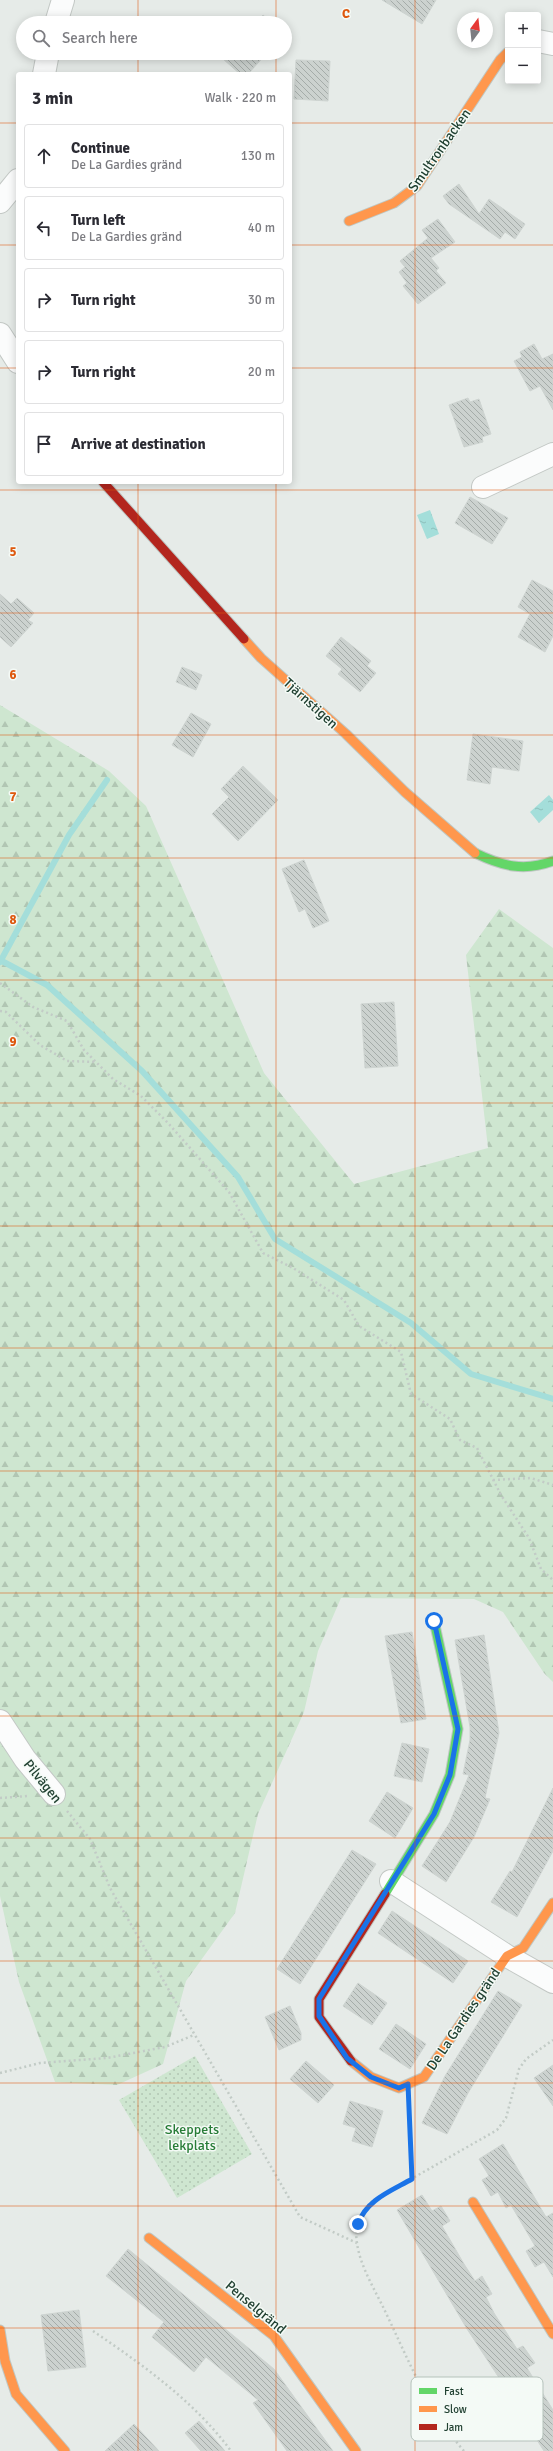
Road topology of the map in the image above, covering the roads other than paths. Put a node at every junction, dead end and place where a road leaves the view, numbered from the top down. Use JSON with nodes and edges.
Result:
{"nodes":[{"id":1,"x":63,"y":0,"type":"edge"},
{"id":2,"x":58,"y":16,"type":"edge"},
{"id":3,"x":541,"y":42,"type":"edge"},
{"id":4,"x":553,"y":44,"type":"edge"},
{"id":5,"x":505,"y":55,"type":"edge"},
{"id":6,"x":47,"y":60,"type":"edge"},
{"id":7,"x":44,"y":72,"type":"edge"},
{"id":8,"x":16,"y":182,"type":"edge"},
{"id":9,"x":0,"y":202,"type":"edge"},
{"id":10,"x":349,"y":220,"type":"dead end"},
{"id":11,"x":0,"y":334,"type":"edge"},
{"id":12,"x":16,"y":359,"type":"edge"},
{"id":13,"x":553,"y":454,"type":"edge"},
{"id":14,"x":105,"y":484,"type":"edge"},
{"id":15,"x":483,"y":487,"type":"dead end"},
{"id":16,"x":553,"y":861,"type":"edge"},
{"id":17,"x":434,"y":1621,"type":"dead end"},
{"id":18,"x":0,"y":1721,"type":"edge"},
{"id":19,"x":54,"y":1794,"type":"road end"},
{"id":20,"x":391,"y":1881,"type":"junction"},
{"id":21,"x":553,"y":1903,"type":"edge"},
{"id":22,"x":507,"y":1956,"type":"junction"},
{"id":23,"x":553,"y":1982,"type":"edge"},
{"id":24,"x":473,"y":2202,"type":"dead end"},
{"id":25,"x":149,"y":2238,"type":"dead end"},
{"id":26,"x":0,"y":2330,"type":"edge"},
{"id":27,"x":553,"y":2334,"type":"edge"},
{"id":28,"x":65,"y":2451,"type":"edge"},
{"id":29,"x":356,"y":2451,"type":"edge"}],
"edges":[{"from":1,"to":2,"type":"street"},
{"from":3,"to":4,"type":"street"},
{"from":5,"to":10,"type":"street","name":"Smultronbacken"},
{"from":6,"to":7,"type":"street"},
{"from":8,"to":9,"type":"street"},
{"from":11,"to":12,"type":"street"},
{"from":13,"to":15,"type":"street"},
{"from":14,"to":16,"type":"street","name":"Tjärnstigen"},
{"from":17,"to":20,"type":"street","name":"De La Gardies gränd"},
{"from":18,"to":19,"type":"street","name":"Pilvägen"},
{"from":20,"to":22,"type":"street","name":"De La Gardies gränd"},
{"from":20,"to":22,"type":"street","name":"De La Gardies gränd"},
{"from":21,"to":22,"type":"street","name":"De La Gardies gränd"},
{"from":22,"to":23,"type":"street","name":"De La Gardies gränd"},
{"from":24,"to":27,"type":"street"},
{"from":25,"to":29,"type":"street","name":"Penselgränd"},
{"from":26,"to":28,"type":"street"}]}
